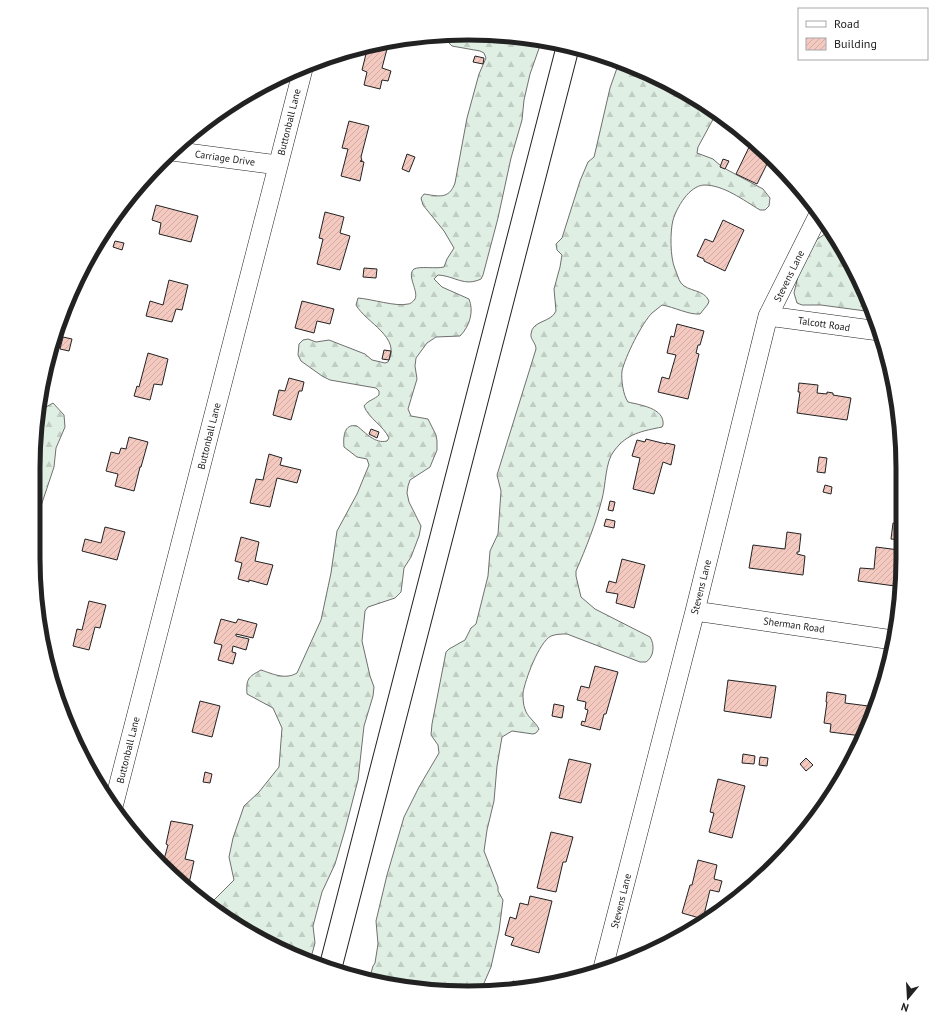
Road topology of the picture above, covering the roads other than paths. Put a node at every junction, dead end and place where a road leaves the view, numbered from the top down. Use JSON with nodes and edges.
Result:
{"nodes":[{"id":1,"x":566,"y":52,"type":"edge"},
{"id":2,"x":302,"y":74,"type":"edge"},
{"id":3,"x":179,"y":152,"type":"edge"},
{"id":4,"x":278,"y":165,"type":"junction"},
{"id":5,"x":816,"y":219,"type":"edge"},
{"id":6,"x":768,"y":316,"type":"junction"},
{"id":7,"x":873,"y":330,"type":"edge"},
{"id":8,"x":695,"y":611,"type":"junction"},
{"id":9,"x":888,"y":639,"type":"edge"},
{"id":10,"x":115,"y":800,"type":"edge"},
{"id":11,"x":331,"y":963,"type":"edge"},
{"id":12,"x":604,"y":964,"type":"edge"}],
"edges":[{"from":1,"to":11,"type":"main road"},
{"from":2,"to":4,"type":"street","name":"Buttonball Lane"},
{"from":3,"to":4,"type":"street","name":"Carriage Drive"},
{"from":4,"to":10,"type":"street","name":"Buttonball Lane"},
{"from":5,"to":6,"type":"street","name":"Stevens Lane"},
{"from":6,"to":7,"type":"street","name":"Talcott Road"},
{"from":6,"to":8,"type":"street","name":"Stevens Lane"},
{"from":8,"to":9,"type":"street","name":"Sherman Road"},
{"from":8,"to":12,"type":"street","name":"Stevens Lane"}]}
